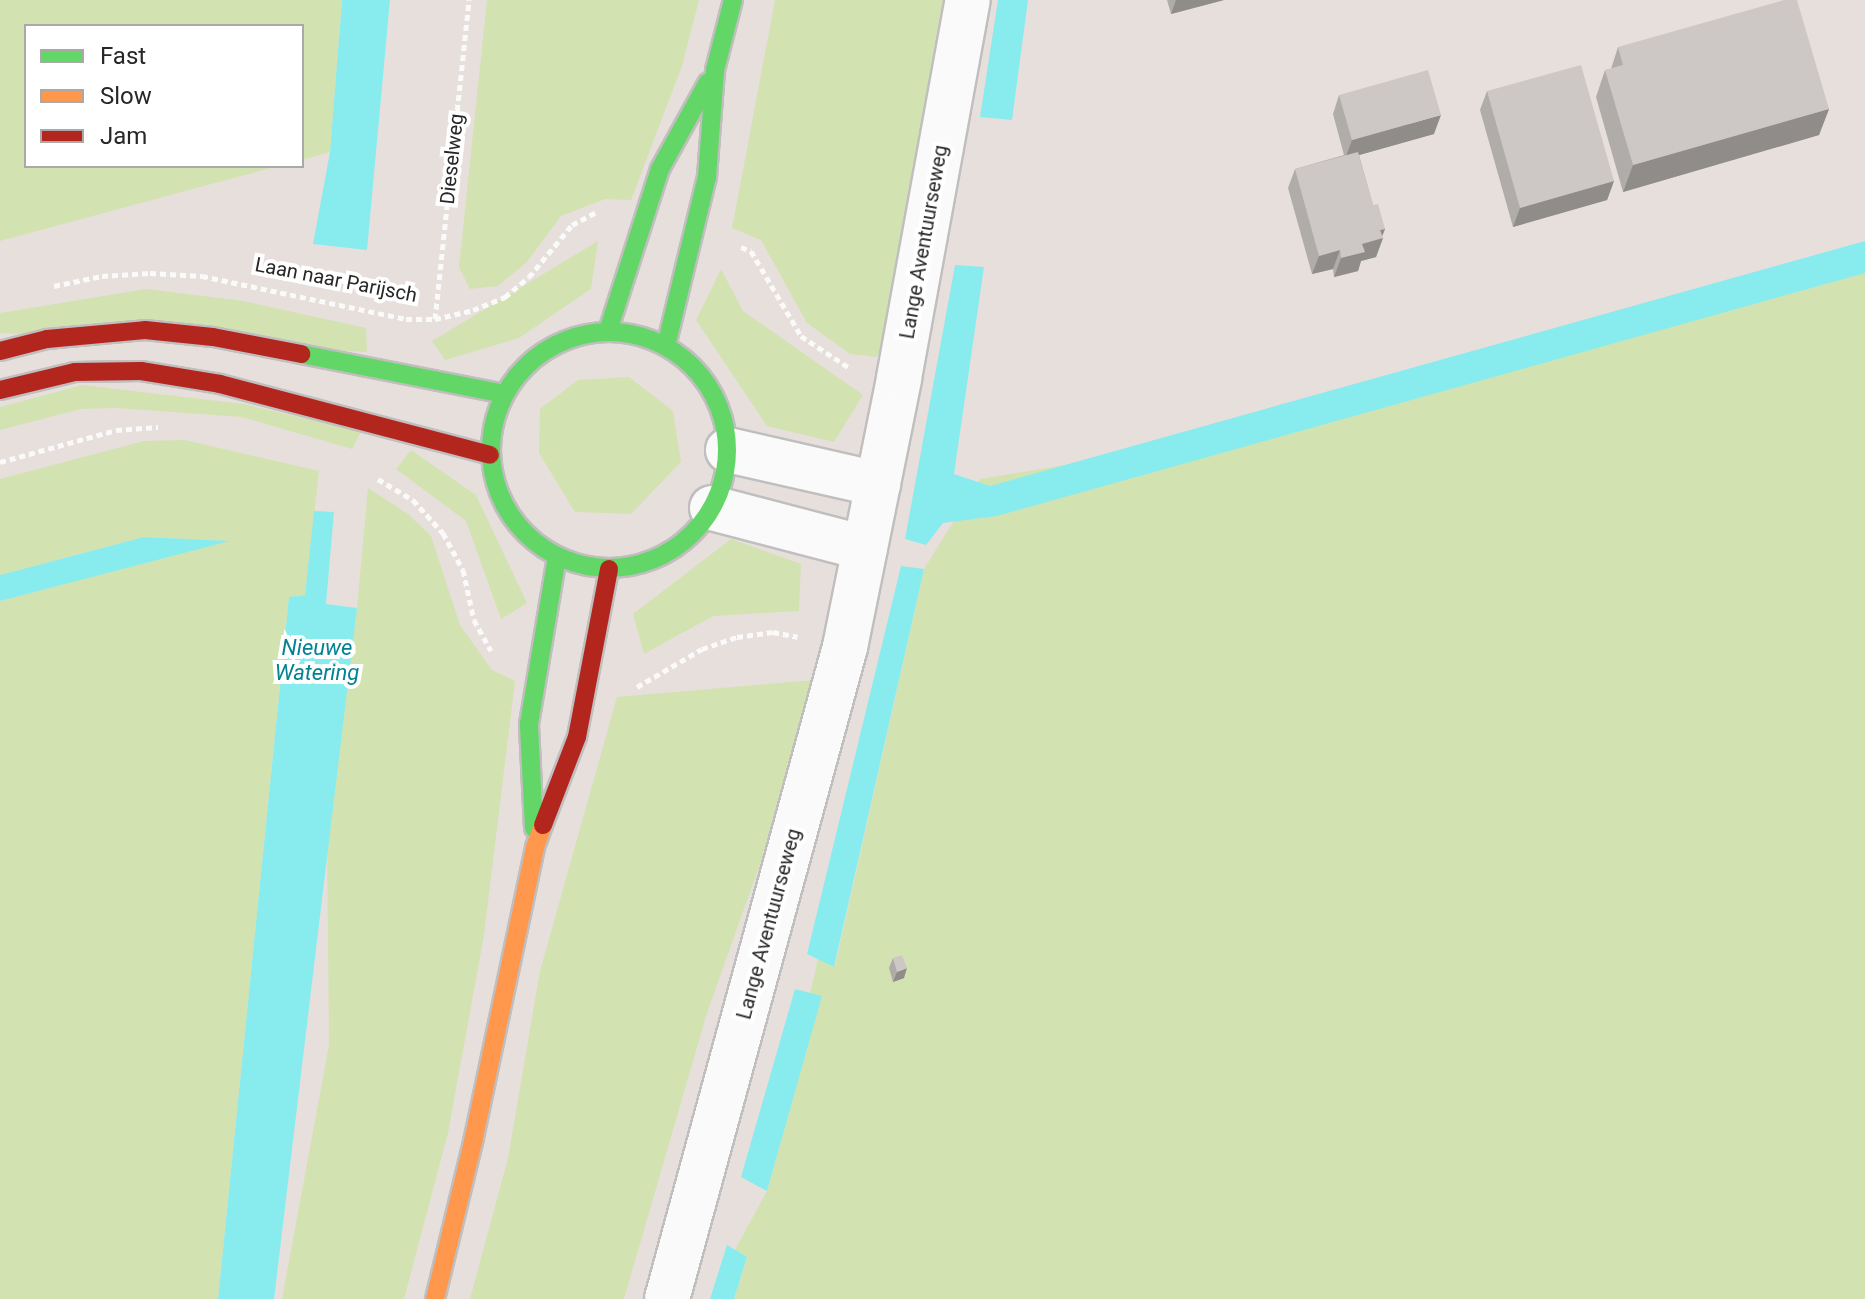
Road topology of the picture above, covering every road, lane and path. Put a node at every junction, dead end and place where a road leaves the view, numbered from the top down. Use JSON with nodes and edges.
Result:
{"nodes":[{"id":1,"x":469,"y":0,"type":"edge"},
{"id":2,"x":733,"y":0,"type":"edge"},
{"id":3,"x":968,"y":0,"type":"edge"},
{"id":4,"x":715,"y":70,"type":"junction"},
{"id":5,"x":645,"y":219,"type":"junction"},
{"id":6,"x":693,"y":232,"type":"junction"},
{"id":7,"x":52,"y":286,"type":"dead end"},
{"id":8,"x":435,"y":319,"type":"junction"},
{"id":9,"x":608,"y":331,"type":"junction"},
{"id":10,"x":666,"y":346,"type":"junction"},
{"id":11,"x":0,"y":351,"type":"edge"},
{"id":12,"x":899,"y":378,"type":"junction"},
{"id":13,"x":0,"y":390,"type":"edge"},
{"id":14,"x":504,"y":394,"type":"junction"},
{"id":15,"x":164,"y":426,"type":"dead end"},
{"id":16,"x":728,"y":450,"type":"junction"},
{"id":17,"x":490,"y":455,"type":"junction"},
{"id":18,"x":0,"y":462,"type":"edge"},
{"id":19,"x":369,"y":473,"type":"dead end"},
{"id":20,"x":878,"y":484,"type":"junction"},
{"id":21,"x":712,"y":508,"type":"junction"},
{"id":22,"x":865,"y":548,"type":"junction"},
{"id":23,"x":557,"y":557,"type":"junction"},
{"id":24,"x":609,"y":569,"type":"junction"},
{"id":25,"x":845,"y":647,"type":"junction"},
{"id":26,"x":539,"y":668,"type":"junction"},
{"id":27,"x":588,"y":682,"type":"junction"},
{"id":28,"x":535,"y":847,"type":"junction"},
{"id":29,"x":435,"y":1299,"type":"edge"},
{"id":30,"x":667,"y":1299,"type":"edge"}],
"edges":[{"from":1,"to":8,"type":"path","name":"Dieselweg"},
{"from":2,"to":4,"type":"main road"},
{"from":3,"to":12,"type":"street","name":"Lange Aventuurseweg"},
{"from":4,"to":5,"type":"main road"},
{"from":4,"to":6,"type":"main road"},
{"from":5,"to":8,"type":"path","name":"Laan naar Parijsch"},
{"from":5,"to":9,"type":"main road"},
{"from":6,"to":10,"type":"main road"},
{"from":6,"to":12,"type":"path"},
{"from":7,"to":8,"type":"path","name":"Laan naar Parijsch"},
{"from":9,"to":10,"type":"main road"},
{"from":9,"to":14,"type":"main road"},
{"from":10,"to":16,"type":"main road"},
{"from":11,"to":14,"type":"main road"},
{"from":12,"to":20,"type":"street","name":"Lange Aventuurseweg"},
{"from":13,"to":17,"type":"main road"},
{"from":14,"to":17,"type":"main road"},
{"from":15,"to":18,"type":"path"},
{"from":16,"to":20,"type":"street"},
{"from":16,"to":21,"type":"main road"},
{"from":17,"to":23,"type":"main road"},
{"from":19,"to":26,"type":"path"},
{"from":20,"to":22,"type":"street","name":"Lange Aventuurseweg"},
{"from":21,"to":22,"type":"street"},
{"from":21,"to":24,"type":"main road"},
{"from":22,"to":25,"type":"street","name":"Lange Aventuurseweg"},
{"from":23,"to":24,"type":"main road"},
{"from":23,"to":26,"type":"main road"},
{"from":24,"to":27,"type":"main road"},
{"from":25,"to":27,"type":"path"},
{"from":25,"to":30,"type":"street","name":"Lange Aventuurseweg"},
{"from":26,"to":28,"type":"main road"},
{"from":27,"to":28,"type":"main road"},
{"from":28,"to":29,"type":"main road"}]}
